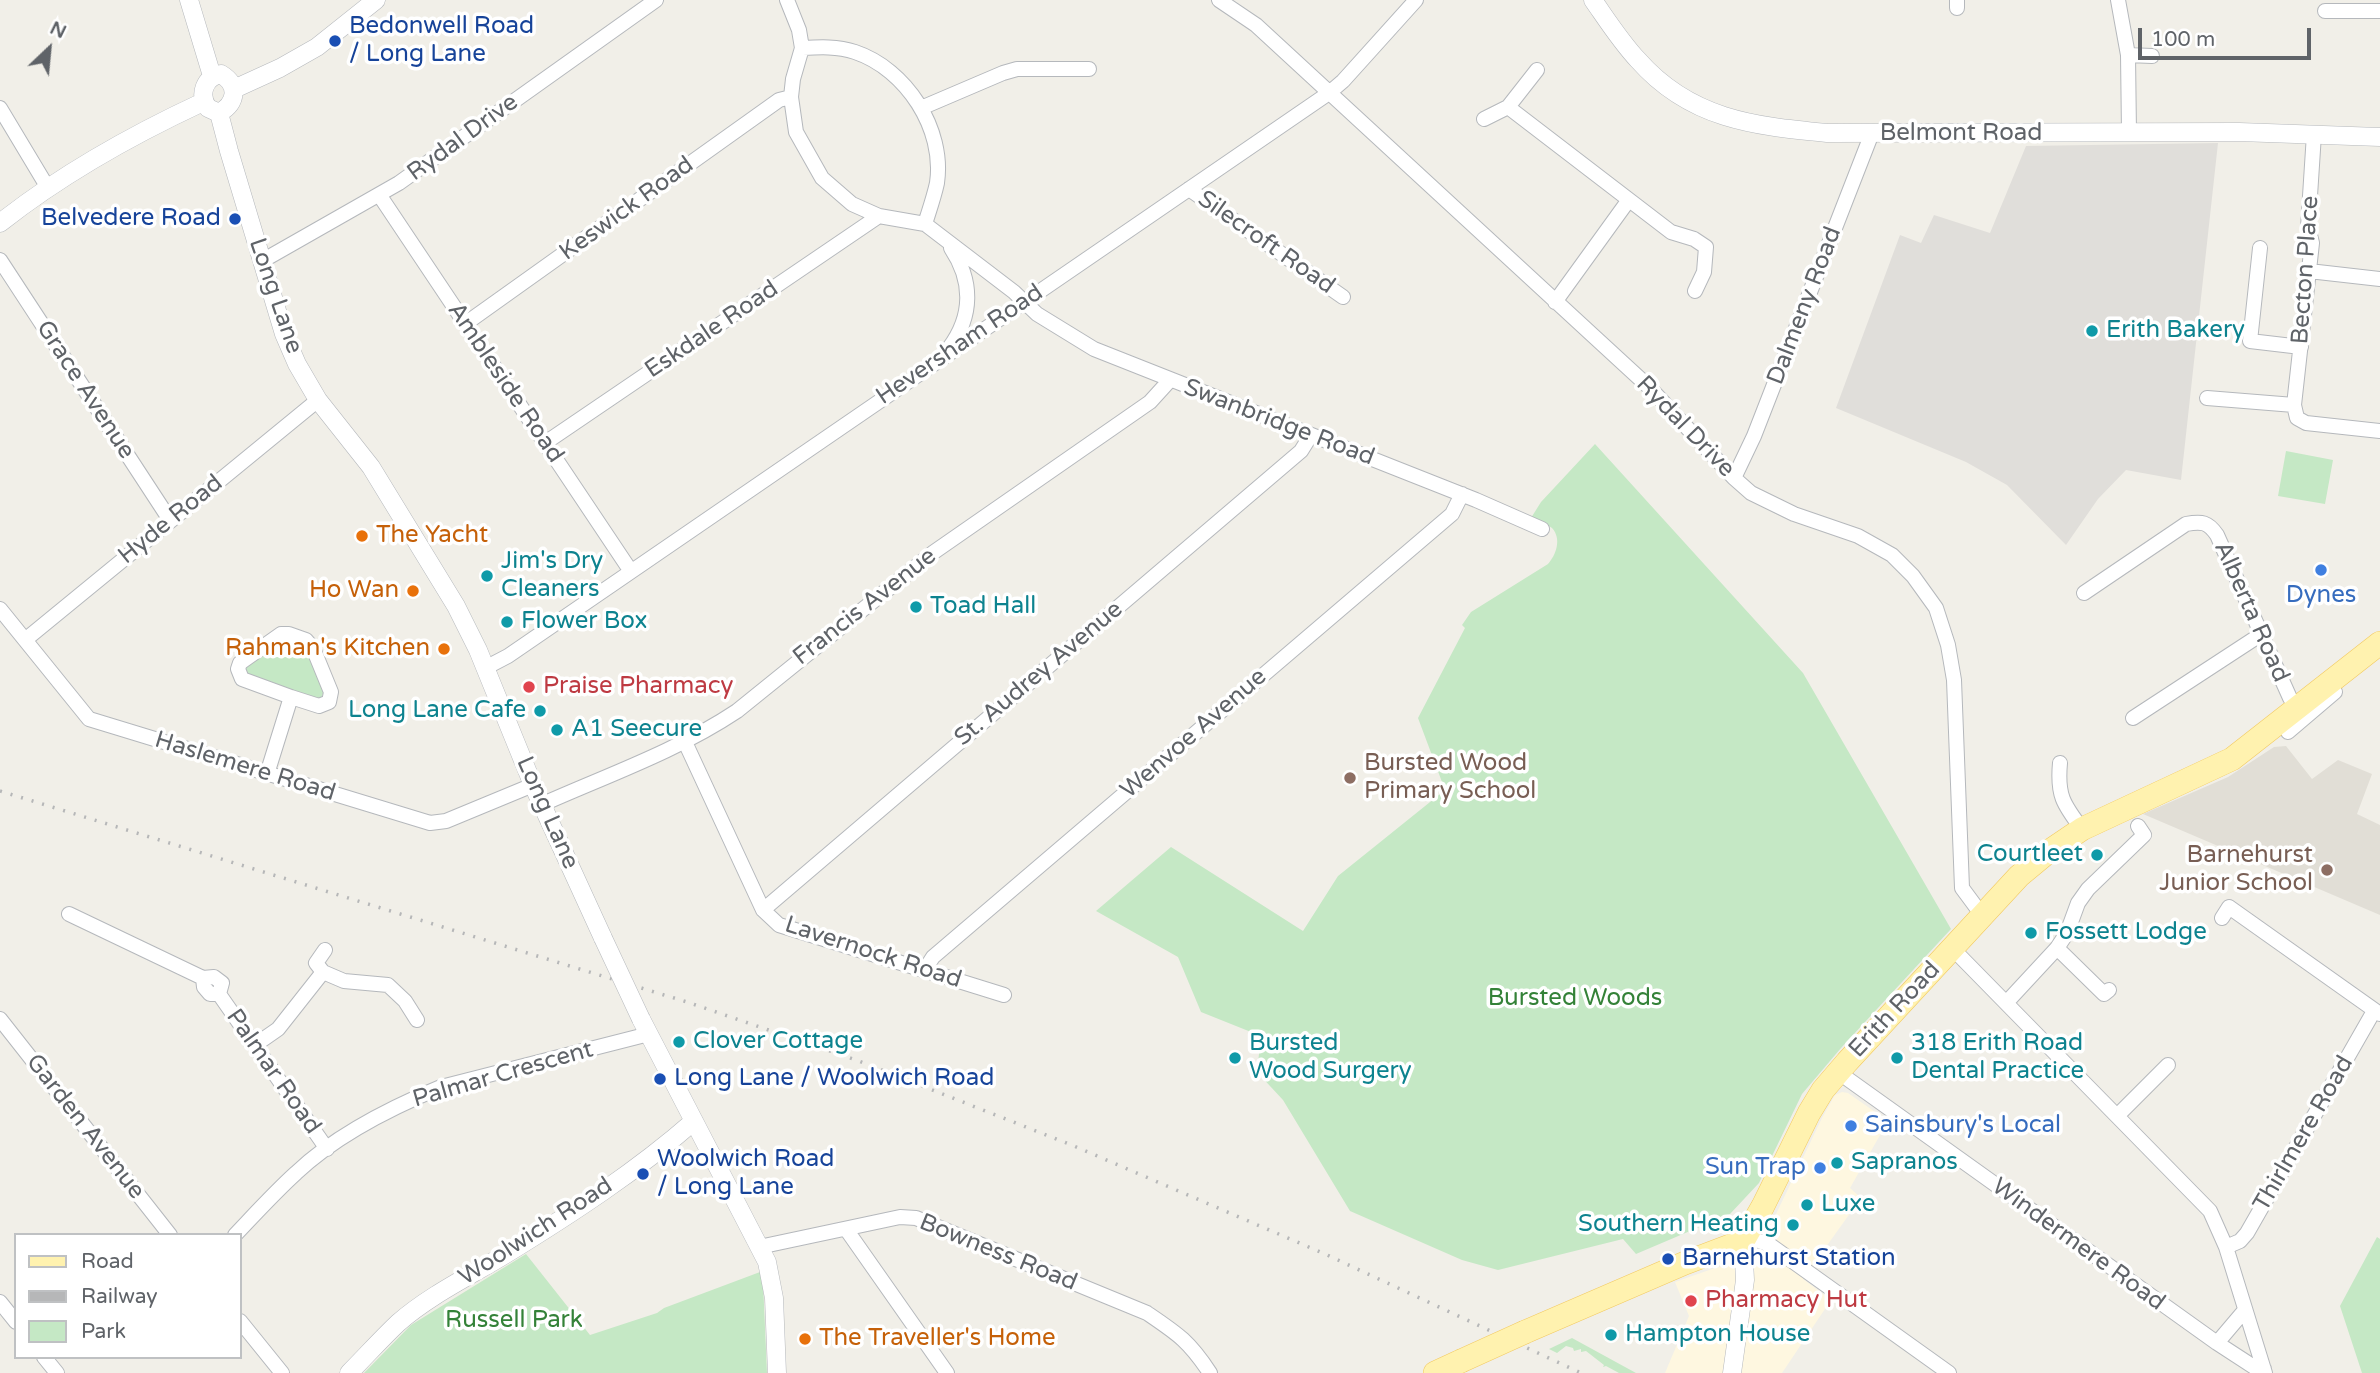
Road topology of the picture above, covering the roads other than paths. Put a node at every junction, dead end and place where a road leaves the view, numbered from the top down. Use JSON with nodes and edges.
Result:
{"nodes":[{"id":1,"x":189,"y":0,"type":"edge"},
{"id":2,"x":376,"y":0,"type":"edge"},
{"id":3,"x":656,"y":0,"type":"edge"},
{"id":4,"x":1219,"y":0,"type":"edge"},
{"id":5,"x":1416,"y":0,"type":"edge"},
{"id":6,"x":1593,"y":0,"type":"edge"},
{"id":7,"x":2119,"y":0,"type":"edge"},
{"id":8,"x":787,"y":4,"type":"edge"},
{"id":9,"x":2325,"y":11,"type":"dead end"},
{"id":10,"x":2380,"y":11,"type":"edge"},
{"id":11,"x":802,"y":48,"type":"junction"},
{"id":12,"x":2128,"y":55,"type":"junction"},
{"id":13,"x":2152,"y":56,"type":"dead end"},
{"id":14,"x":1089,"y":69,"type":"dead end"},
{"id":15,"x":1536,"y":70,"type":"dead end"},
{"id":16,"x":212,"y":76,"type":"junction"},
{"id":17,"x":234,"y":89,"type":"junction"},
{"id":18,"x":1329,"y":93,"type":"junction"},
{"id":19,"x":791,"y":97,"type":"junction"},
{"id":20,"x":203,"y":102,"type":"junction"},
{"id":21,"x":1508,"y":107,"type":"junction"},
{"id":22,"x":0,"y":108,"type":"edge"},
{"id":23,"x":921,"y":108,"type":"junction"},
{"id":24,"x":219,"y":113,"type":"junction"},
{"id":25,"x":1484,"y":119,"type":"dead end"},
{"id":26,"x":1872,"y":133,"type":"junction"},
{"id":27,"x":2129,"y":133,"type":"junction"},
{"id":28,"x":2314,"y":134,"type":"junction"},
{"id":29,"x":2380,"y":137,"type":"edge"},
{"id":30,"x":48,"y":188,"type":"junction"},
{"id":31,"x":1189,"y":189,"type":"junction"},
{"id":32,"x":380,"y":196,"type":"junction"},
{"id":33,"x":1628,"y":201,"type":"junction"},
{"id":34,"x":879,"y":216,"type":"junction"},
{"id":35,"x":0,"y":223,"type":"edge"},
{"id":36,"x":925,"y":224,"type":"junction"},
{"id":37,"x":946,"y":240,"type":"junction"},
{"id":38,"x":2260,"y":248,"type":"dead end"},
{"id":39,"x":0,"y":260,"type":"edge"},
{"id":40,"x":262,"y":261,"type":"junction"},
{"id":41,"x":2309,"y":271,"type":"junction"},
{"id":42,"x":2380,"y":279,"type":"edge"},
{"id":43,"x":1695,"y":291,"type":"dead end"},
{"id":44,"x":1343,"y":297,"type":"dead end"},
{"id":45,"x":1024,"y":301,"type":"junction"},
{"id":46,"x":1556,"y":302,"type":"junction"},
{"id":47,"x":465,"y":324,"type":"junction"},
{"id":48,"x":2301,"y":347,"type":"junction"},
{"id":49,"x":942,"y":358,"type":"junction"},
{"id":50,"x":1170,"y":380,"type":"junction"},
{"id":51,"x":2207,"y":398,"type":"dead end"},
{"id":52,"x":318,"y":400,"type":"junction"},
{"id":53,"x":2294,"y":405,"type":"junction"},
{"id":54,"x":2380,"y":431,"type":"edge"},
{"id":55,"x":1311,"y":435,"type":"junction"},
{"id":56,"x":545,"y":443,"type":"junction"},
{"id":57,"x":1734,"y":478,"type":"junction"},
{"id":58,"x":1462,"y":494,"type":"junction"},
{"id":59,"x":170,"y":520,"type":"junction"},
{"id":60,"x":1542,"y":529,"type":"dead end"},
{"id":61,"x":630,"y":570,"type":"junction"},
{"id":62,"x":2084,"y":593,"type":"dead end"},
{"id":63,"x":0,"y":609,"type":"edge"},
{"id":64,"x":2260,"y":635,"type":"junction"},
{"id":65,"x":25,"y":640,"type":"junction"},
{"id":66,"x":2380,"y":643,"type":"edge"},
{"id":67,"x":485,"y":668,"type":"junction"},
{"id":68,"x":2336,"y":676,"type":"junction"},
{"id":69,"x":291,"y":697,"type":"junction"},
{"id":70,"x":2298,"y":707,"type":"junction"},
{"id":71,"x":2133,"y":718,"type":"dead end"},
{"id":72,"x":2288,"y":732,"type":"dead end"},
{"id":73,"x":685,"y":742,"type":"junction"},
{"id":74,"x":2060,"y":763,"type":"dead end"},
{"id":75,"x":267,"y":774,"type":"junction"},
{"id":76,"x":534,"y":785,"type":"junction"},
{"id":77,"x":542,"y":804,"type":"junction"},
{"id":78,"x":2082,"y":829,"type":"junction"},
{"id":79,"x":2144,"y":830,"type":"dead end"},
{"id":80,"x":763,"y":910,"type":"junction"},
{"id":81,"x":1982,"y":915,"type":"junction"},
{"id":82,"x":2221,"y":918,"type":"dead end"},
{"id":83,"x":76,"y":922,"type":"dead end"},
{"id":84,"x":1952,"y":948,"type":"junction"},
{"id":85,"x":2057,"y":948,"type":"junction"},
{"id":86,"x":325,"y":950,"type":"dead end"},
{"id":87,"x":923,"y":971,"type":"junction"},
{"id":88,"x":323,"y":972,"type":"junction"},
{"id":89,"x":2109,"y":990,"type":"dead end"},
{"id":90,"x":1004,"y":995,"type":"dead end"},
{"id":91,"x":2006,"y":1003,"type":"junction"},
{"id":92,"x":2377,"y":1013,"type":"edge"},
{"id":93,"x":0,"y":1019,"type":"edge"},
{"id":94,"x":417,"y":1020,"type":"dead end"},
{"id":95,"x":645,"y":1027,"type":"junction"},
{"id":96,"x":255,"y":1045,"type":"junction"},
{"id":97,"x":2168,"y":1065,"type":"dead end"},
{"id":98,"x":1838,"y":1072,"type":"junction"},
{"id":99,"x":2117,"y":1116,"type":"junction"},
{"id":100,"x":694,"y":1121,"type":"junction"},
{"id":101,"x":327,"y":1149,"type":"junction"},
{"id":102,"x":846,"y":1229,"type":"junction"},
{"id":103,"x":168,"y":1233,"type":"edge"},
{"id":104,"x":237,"y":1233,"type":"edge"},
{"id":105,"x":1743,"y":1241,"type":"junction"},
{"id":106,"x":759,"y":1247,"type":"junction"},
{"id":107,"x":2225,"y":1247,"type":"junction"},
{"id":108,"x":0,"y":1302,"type":"edge"},
{"id":109,"x":2245,"y":1310,"type":"junction"},
{"id":110,"x":14,"y":1320,"type":"edge"},
{"id":111,"x":242,"y":1323,"type":"edge"},
{"id":112,"x":2217,"y":1343,"type":"junction"},
{"id":113,"x":46,"y":1359,"type":"edge"},
{"id":114,"x":2265,"y":1371,"type":"edge"},
{"id":115,"x":57,"y":1373,"type":"edge"},
{"id":116,"x":282,"y":1373,"type":"edge"},
{"id":117,"x":349,"y":1373,"type":"edge"},
{"id":118,"x":778,"y":1373,"type":"edge"},
{"id":119,"x":947,"y":1373,"type":"edge"},
{"id":120,"x":1210,"y":1373,"type":"edge"},
{"id":121,"x":1435,"y":1373,"type":"edge"},
{"id":122,"x":1732,"y":1373,"type":"edge"},
{"id":123,"x":1950,"y":1373,"type":"edge"}],
"edges":[{"from":1,"to":16,"type":"street"},
{"from":2,"to":17,"type":"street"},
{"from":3,"to":32,"type":"street","name":"Rydal Drive"},
{"from":4,"to":18,"type":"street","name":"Rydal Drive"},
{"from":5,"to":18,"type":"street","name":"Heversham Road"},
{"from":6,"to":26,"type":"street","name":"Belmont Road"},
{"from":7,"to":12,"type":"street"},
{"from":8,"to":11,"type":"street"},
{"from":9,"to":10,"type":"street"},
{"from":11,"to":19,"type":"street"},
{"from":11,"to":23,"type":"street"},
{"from":12,"to":13,"type":"street"},
{"from":12,"to":27,"type":"street"},
{"from":14,"to":23,"type":"street"},
{"from":15,"to":21,"type":"street"},
{"from":16,"to":17,"type":"street"},
{"from":16,"to":20,"type":"street"},
{"from":17,"to":24,"type":"street"},
{"from":18,"to":31,"type":"street","name":"Heversham Road"},
{"from":18,"to":46,"type":"street","name":"Rydal Drive"},
{"from":19,"to":34,"type":"street"},
{"from":19,"to":47,"type":"street","name":"Keswick Road"},
{"from":20,"to":24,"type":"street"},
{"from":20,"to":30,"type":"street"},
{"from":21,"to":25,"type":"street"},
{"from":21,"to":33,"type":"street"},
{"from":22,"to":30,"type":"street"},
{"from":23,"to":36,"type":"street"},
{"from":24,"to":40,"type":"street","name":"Long Lane"},
{"from":26,"to":27,"type":"street","name":"Belmont Road"},
{"from":26,"to":57,"type":"street","name":"Dalmeny Road"},
{"from":27,"to":28,"type":"street","name":"Belmont Road"},
{"from":28,"to":29,"type":"street","name":"Belmont Road"},
{"from":28,"to":41,"type":"street","name":"Becton Place"},
{"from":30,"to":35,"type":"street"},
{"from":31,"to":44,"type":"street","name":"Silecroft Road"},
{"from":31,"to":45,"type":"street","name":"Heversham Road"},
{"from":32,"to":40,"type":"street","name":"Rydal Drive"},
{"from":32,"to":47,"type":"street","name":"Ambleside Road"},
{"from":33,"to":43,"type":"street"},
{"from":33,"to":46,"type":"street"},
{"from":34,"to":36,"type":"street"},
{"from":34,"to":56,"type":"street","name":"Eskdale Road"},
{"from":36,"to":37,"type":"street","name":"Swanbridge Road"},
{"from":37,"to":45,"type":"street","name":"Swanbridge Road"},
{"from":37,"to":49,"type":"street"},
{"from":38,"to":48,"type":"street"},
{"from":39,"to":59,"type":"street","name":"Grace Avenue"},
{"from":40,"to":52,"type":"street","name":"Long Lane"},
{"from":41,"to":42,"type":"street"},
{"from":41,"to":48,"type":"street","name":"Becton Place"},
{"from":45,"to":49,"type":"street","name":"Heversham Road"},
{"from":45,"to":50,"type":"street","name":"Swanbridge Road"},
{"from":46,"to":57,"type":"street","name":"Rydal Drive"},
{"from":47,"to":56,"type":"street","name":"Ambleside Road"},
{"from":48,"to":53,"type":"street","name":"Becton Place"},
{"from":49,"to":61,"type":"street","name":"Heversham Road"},
{"from":50,"to":55,"type":"street","name":"Swanbridge Road"},
{"from":50,"to":73,"type":"street","name":"Francis Avenue"},
{"from":51,"to":53,"type":"street"},
{"from":52,"to":59,"type":"street","name":"Hyde Road"},
{"from":52,"to":67,"type":"street","name":"Long Lane"},
{"from":53,"to":54,"type":"street"},
{"from":55,"to":58,"type":"street","name":"Swanbridge Road"},
{"from":55,"to":80,"type":"street","name":"St. Audrey Avenue"},
{"from":56,"to":61,"type":"street","name":"Ambleside Road"},
{"from":57,"to":81,"type":"street","name":"Rydal Drive"},
{"from":58,"to":60,"type":"street","name":"Swanbridge Road"},
{"from":58,"to":87,"type":"street","name":"Wenvoe Avenue"},
{"from":59,"to":65,"type":"street","name":"Hyde Road"},
{"from":61,"to":67,"type":"street","name":"Heversham Road"},
{"from":62,"to":64,"type":"street","name":"Alberta Road"},
{"from":63,"to":65,"type":"street","name":"Haslemere Road"},
{"from":64,"to":70,"type":"street","name":"Alberta Road"},
{"from":64,"to":71,"type":"street"},
{"from":65,"to":75,"type":"street","name":"Haslemere Road"},
{"from":66,"to":68,"type":"main road","name":"Erith Road"},
{"from":67,"to":76,"type":"street","name":"Long Lane"},
{"from":68,"to":70,"type":"main road","name":"Erith Road"},
{"from":68,"to":72,"type":"street"},
{"from":69,"to":69,"type":"street"},
{"from":69,"to":75,"type":"street"},
{"from":70,"to":78,"type":"main road","name":"Erith Road"},
{"from":73,"to":77,"type":"street","name":"Francis Avenue"},
{"from":73,"to":80,"type":"street","name":"Lavernock Road"},
{"from":74,"to":78,"type":"street"},
{"from":75,"to":76,"type":"street","name":"Haslemere Road"},
{"from":76,"to":77,"type":"street","name":"Long Lane"},
{"from":77,"to":95,"type":"street","name":"Long Lane","bridge":true},
{"from":78,"to":81,"type":"main road","name":"Erith Road"},
{"from":79,"to":85,"type":"street"},
{"from":80,"to":87,"type":"street","name":"Lavernock Road"},
{"from":81,"to":84,"type":"main road","name":"Erith Road"},
{"from":82,"to":92,"type":"street"},
{"from":83,"to":96,"type":"street","name":"Palmar Road"},
{"from":84,"to":91,"type":"street"},
{"from":84,"to":98,"type":"main road","name":"Erith Road"},
{"from":85,"to":89,"type":"street"},
{"from":85,"to":91,"type":"street"},
{"from":86,"to":88,"type":"street"},
{"from":87,"to":90,"type":"street","name":"Lavernock Road"},
{"from":88,"to":94,"type":"street"},
{"from":88,"to":96,"type":"street"},
{"from":91,"to":99,"type":"street"},
{"from":92,"to":107,"type":"street","name":"Thirlmere Road"},
{"from":93,"to":103,"type":"street","name":"Garden Avenue"},
{"from":95,"to":100,"type":"street","name":"Long Lane"},
{"from":95,"to":101,"type":"street","name":"Palmar Crescent"},
{"from":96,"to":101,"type":"street","name":"Palmar Road"},
{"from":97,"to":99,"type":"street"},
{"from":98,"to":105,"type":"main road","name":"Erith Road"},
{"from":98,"to":112,"type":"street","name":"Windermere Road"},
{"from":99,"to":107,"type":"street"},
{"from":100,"to":106,"type":"street","name":"Long Lane"},
{"from":100,"to":117,"type":"street","name":"Woolwich Road"},
{"from":101,"to":104,"type":"street","name":"Palmar Crescent"},
{"from":102,"to":106,"type":"street","name":"Bowness Road"},
{"from":102,"to":119,"type":"street"},
{"from":102,"to":120,"type":"street","name":"Bowness Road"},
{"from":105,"to":121,"type":"main road","bridge":true},
{"from":105,"to":122,"type":"street"},
{"from":105,"to":123,"type":"street"},
{"from":106,"to":118,"type":"street","name":"Long Lane"},
{"from":107,"to":109,"type":"street"},
{"from":108,"to":110,"type":"street"},
{"from":109,"to":112,"type":"street"},
{"from":109,"to":114,"type":"street"},
{"from":111,"to":116,"type":"street"},
{"from":112,"to":114,"type":"street","name":"Windermere Road"},
{"from":113,"to":115,"type":"street"}]}
